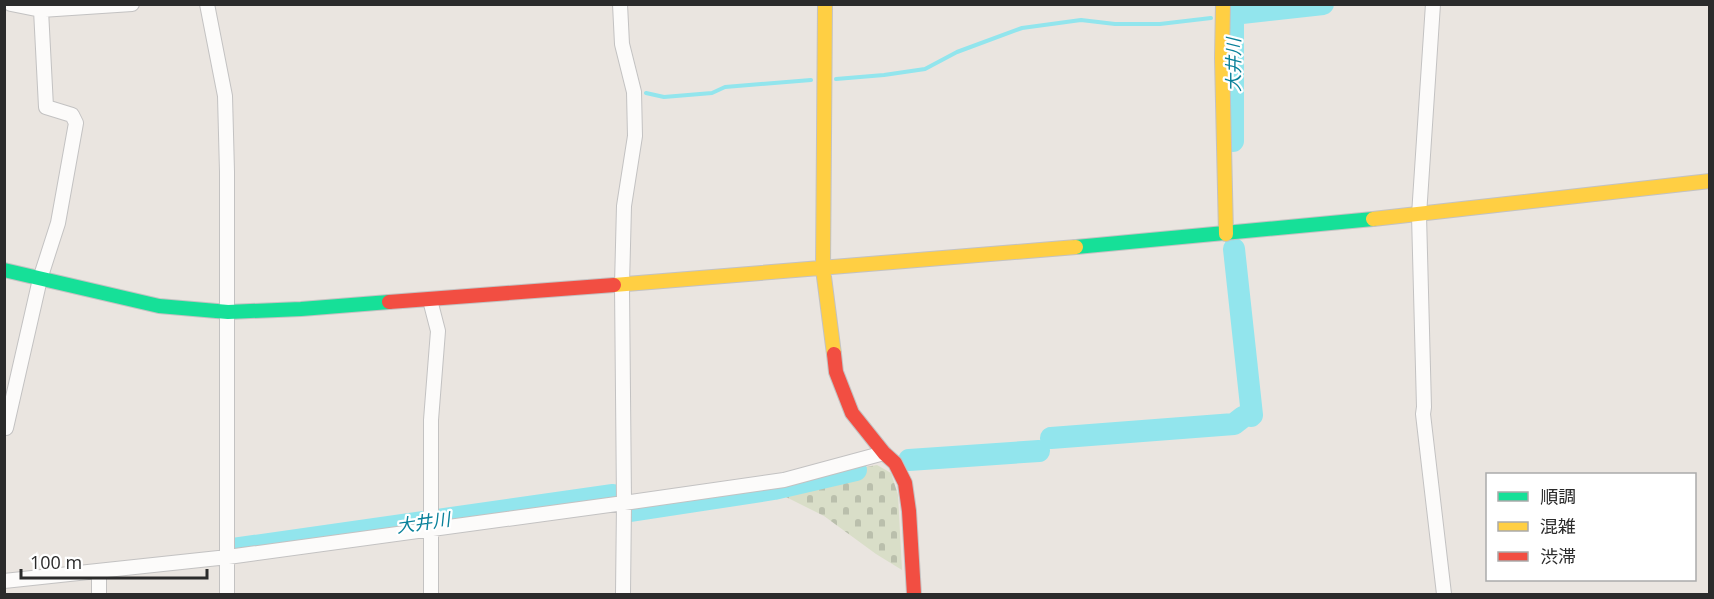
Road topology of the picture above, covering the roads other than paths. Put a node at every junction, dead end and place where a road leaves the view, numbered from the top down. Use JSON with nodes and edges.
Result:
{"nodes":[{"id":1,"x":11,"y":4,"type":"edge"},
{"id":2,"x":132,"y":4,"type":"edge"},
{"id":3,"x":207,"y":4,"type":"edge"},
{"id":4,"x":620,"y":4,"type":"edge"},
{"id":5,"x":825,"y":4,"type":"edge"},
{"id":6,"x":1223,"y":4,"type":"edge"},
{"id":7,"x":1432,"y":4,"type":"edge"},
{"id":8,"x":41,"y":10,"type":"junction"},
{"id":9,"x":1710,"y":181,"type":"edge"},
{"id":10,"x":1419,"y":215,"type":"junction"},
{"id":11,"x":1226,"y":234,"type":"junction"},
{"id":12,"x":823,"y":269,"type":"junction"},
{"id":13,"x":4,"y":270,"type":"edge"},
{"id":14,"x":40,"y":279,"type":"junction"},
{"id":15,"x":622,"y":285,"type":"junction"},
{"id":16,"x":430,"y":300,"type":"junction"},
{"id":17,"x":228,"y":312,"type":"junction"},
{"id":18,"x":5,"y":431,"type":"edge"},
{"id":19,"x":884,"y":453,"type":"junction"},
{"id":20,"x":624,"y":503,"type":"junction"},
{"id":21,"x":431,"y":530,"type":"junction"},
{"id":22,"x":228,"y":557,"type":"junction"},
{"id":23,"x":99,"y":572,"type":"junction"},
{"id":24,"x":11,"y":585,"type":"edge"},
{"id":25,"x":99,"y":594,"type":"edge"},
{"id":26,"x":227,"y":594,"type":"edge"},
{"id":27,"x":431,"y":594,"type":"edge"},
{"id":28,"x":623,"y":594,"type":"edge"},
{"id":29,"x":914,"y":594,"type":"edge"},
{"id":30,"x":1444,"y":594,"type":"edge"}],
"edges":[{"from":1,"to":8,"type":"street"},
{"from":2,"to":8,"type":"street"},
{"from":3,"to":17,"type":"street"},
{"from":4,"to":15,"type":"street"},
{"from":5,"to":12,"type":"street"},
{"from":6,"to":11,"type":"street"},
{"from":7,"to":10,"type":"street"},
{"from":8,"to":14,"type":"street"},
{"from":9,"to":10,"type":"street"},
{"from":10,"to":11,"type":"street"},
{"from":10,"to":30,"type":"street"},
{"from":11,"to":12,"type":"street"},
{"from":12,"to":15,"type":"street"},
{"from":12,"to":19,"type":"street"},
{"from":13,"to":14,"type":"street"},
{"from":14,"to":17,"type":"street"},
{"from":14,"to":18,"type":"street"},
{"from":15,"to":16,"type":"street"},
{"from":15,"to":20,"type":"street"},
{"from":16,"to":17,"type":"street"},
{"from":16,"to":21,"type":"street"},
{"from":17,"to":22,"type":"street"},
{"from":19,"to":20,"type":"street"},
{"from":19,"to":29,"type":"street"},
{"from":20,"to":21,"type":"street"},
{"from":20,"to":28,"type":"street"},
{"from":21,"to":22,"type":"street"},
{"from":21,"to":27,"type":"street"},
{"from":22,"to":23,"type":"street"},
{"from":22,"to":26,"type":"street"},
{"from":23,"to":24,"type":"street"},
{"from":23,"to":25,"type":"street"}]}
